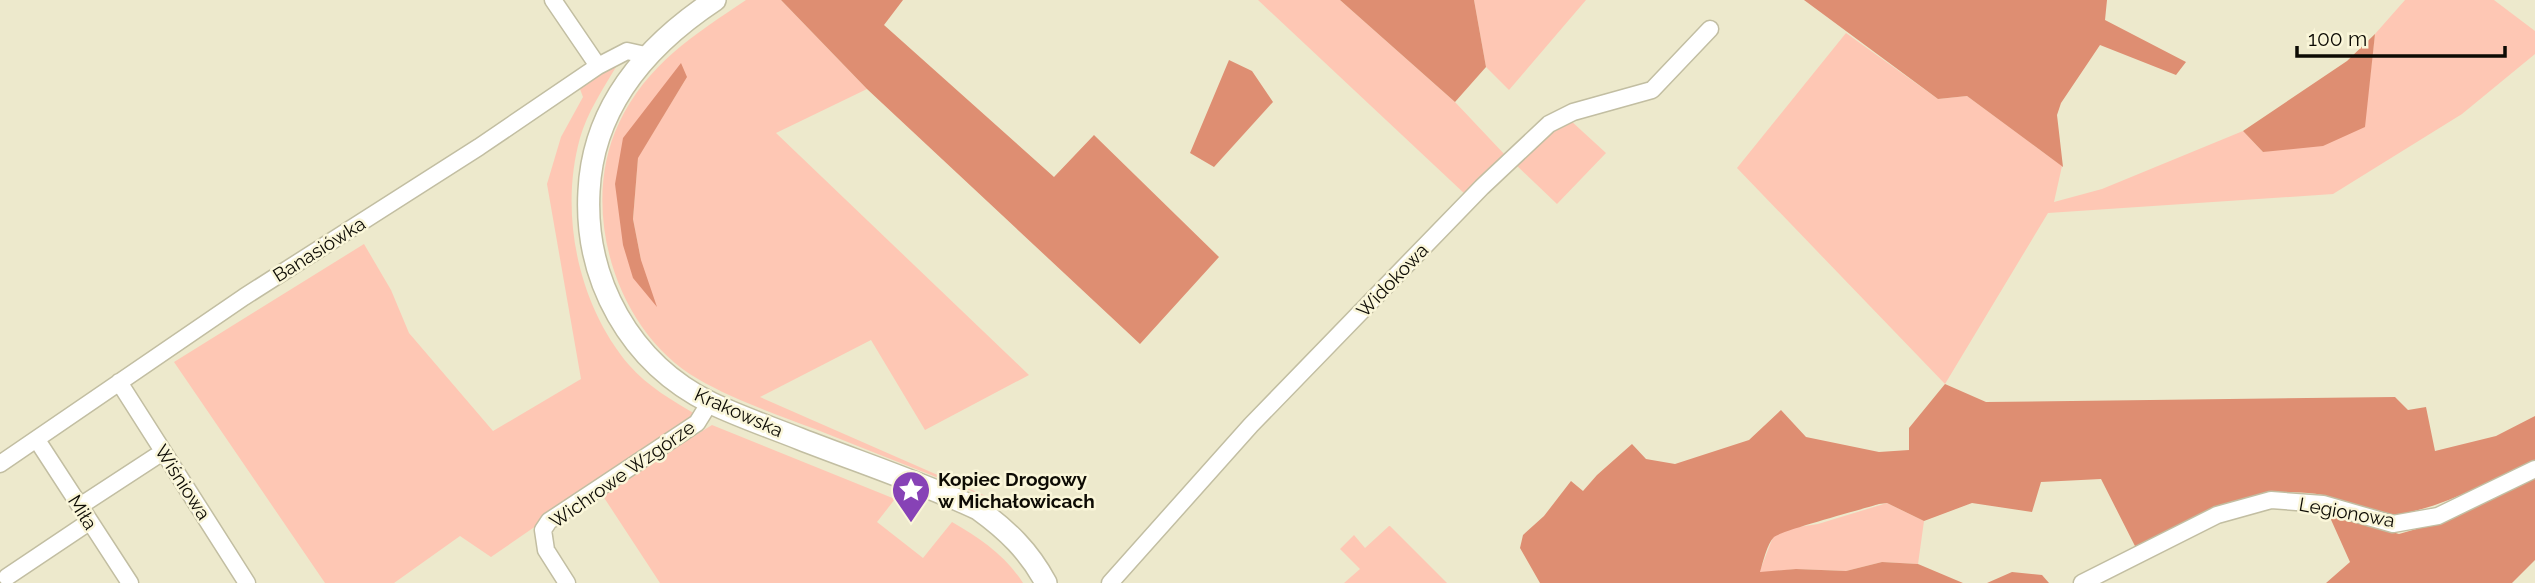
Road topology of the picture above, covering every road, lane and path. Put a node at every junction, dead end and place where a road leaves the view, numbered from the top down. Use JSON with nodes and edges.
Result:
{"nodes":[{"id":1,"x":553,"y":0,"type":"edge"},
{"id":2,"x":715,"y":0,"type":"edge"},
{"id":3,"x":1710,"y":29,"type":"dead end"},
{"id":4,"x":645,"y":55,"type":"junction"},
{"id":5,"x":598,"y":66,"type":"junction"},
{"id":6,"x":119,"y":382,"type":"junction"},
{"id":7,"x":710,"y":402,"type":"junction"},
{"id":8,"x":37,"y":440,"type":"junction"},
{"id":9,"x":155,"y":457,"type":"dead end"},
{"id":10,"x":0,"y":464,"type":"edge"},
{"id":11,"x":2535,"y":469,"type":"edge"},
{"id":12,"x":80,"y":506,"type":"junction"},
{"id":13,"x":89,"y":522,"type":"junction"},
{"id":14,"x":3,"y":580,"type":"edge"},
{"id":15,"x":130,"y":583,"type":"edge"},
{"id":16,"x":247,"y":583,"type":"edge"},
{"id":17,"x":567,"y":583,"type":"edge"},
{"id":18,"x":1046,"y":583,"type":"edge"},
{"id":19,"x":1110,"y":583,"type":"edge"},
{"id":20,"x":2082,"y":583,"type":"edge"}],
"edges":[{"from":1,"to":5,"type":"street"},
{"from":2,"to":4,"type":"main road","name":"Krakowska"},
{"from":3,"to":19,"type":"street","name":"Widokowa"},
{"from":4,"to":5,"type":"street","name":"Banasiówka"},
{"from":4,"to":7,"type":"main road","name":"Krakowska"},
{"from":5,"to":6,"type":"street","name":"Banasiówka"},
{"from":6,"to":8,"type":"street","name":"Banasiówka"},
{"from":6,"to":16,"type":"street","name":"Wiśniowa"},
{"from":7,"to":17,"type":"street","name":"Wichrowe Wzgórze"},
{"from":7,"to":18,"type":"main road","name":"Krakowska"},
{"from":8,"to":10,"type":"street","name":"Banasiówka"},
{"from":8,"to":12,"type":"street","name":"Miła"},
{"from":9,"to":12,"type":"street"},
{"from":11,"to":20,"type":"street","name":"Legionowa"},
{"from":12,"to":13,"type":"street","name":"Miła"},
{"from":13,"to":14,"type":"street"},
{"from":13,"to":15,"type":"street","name":"Miła"}]}
